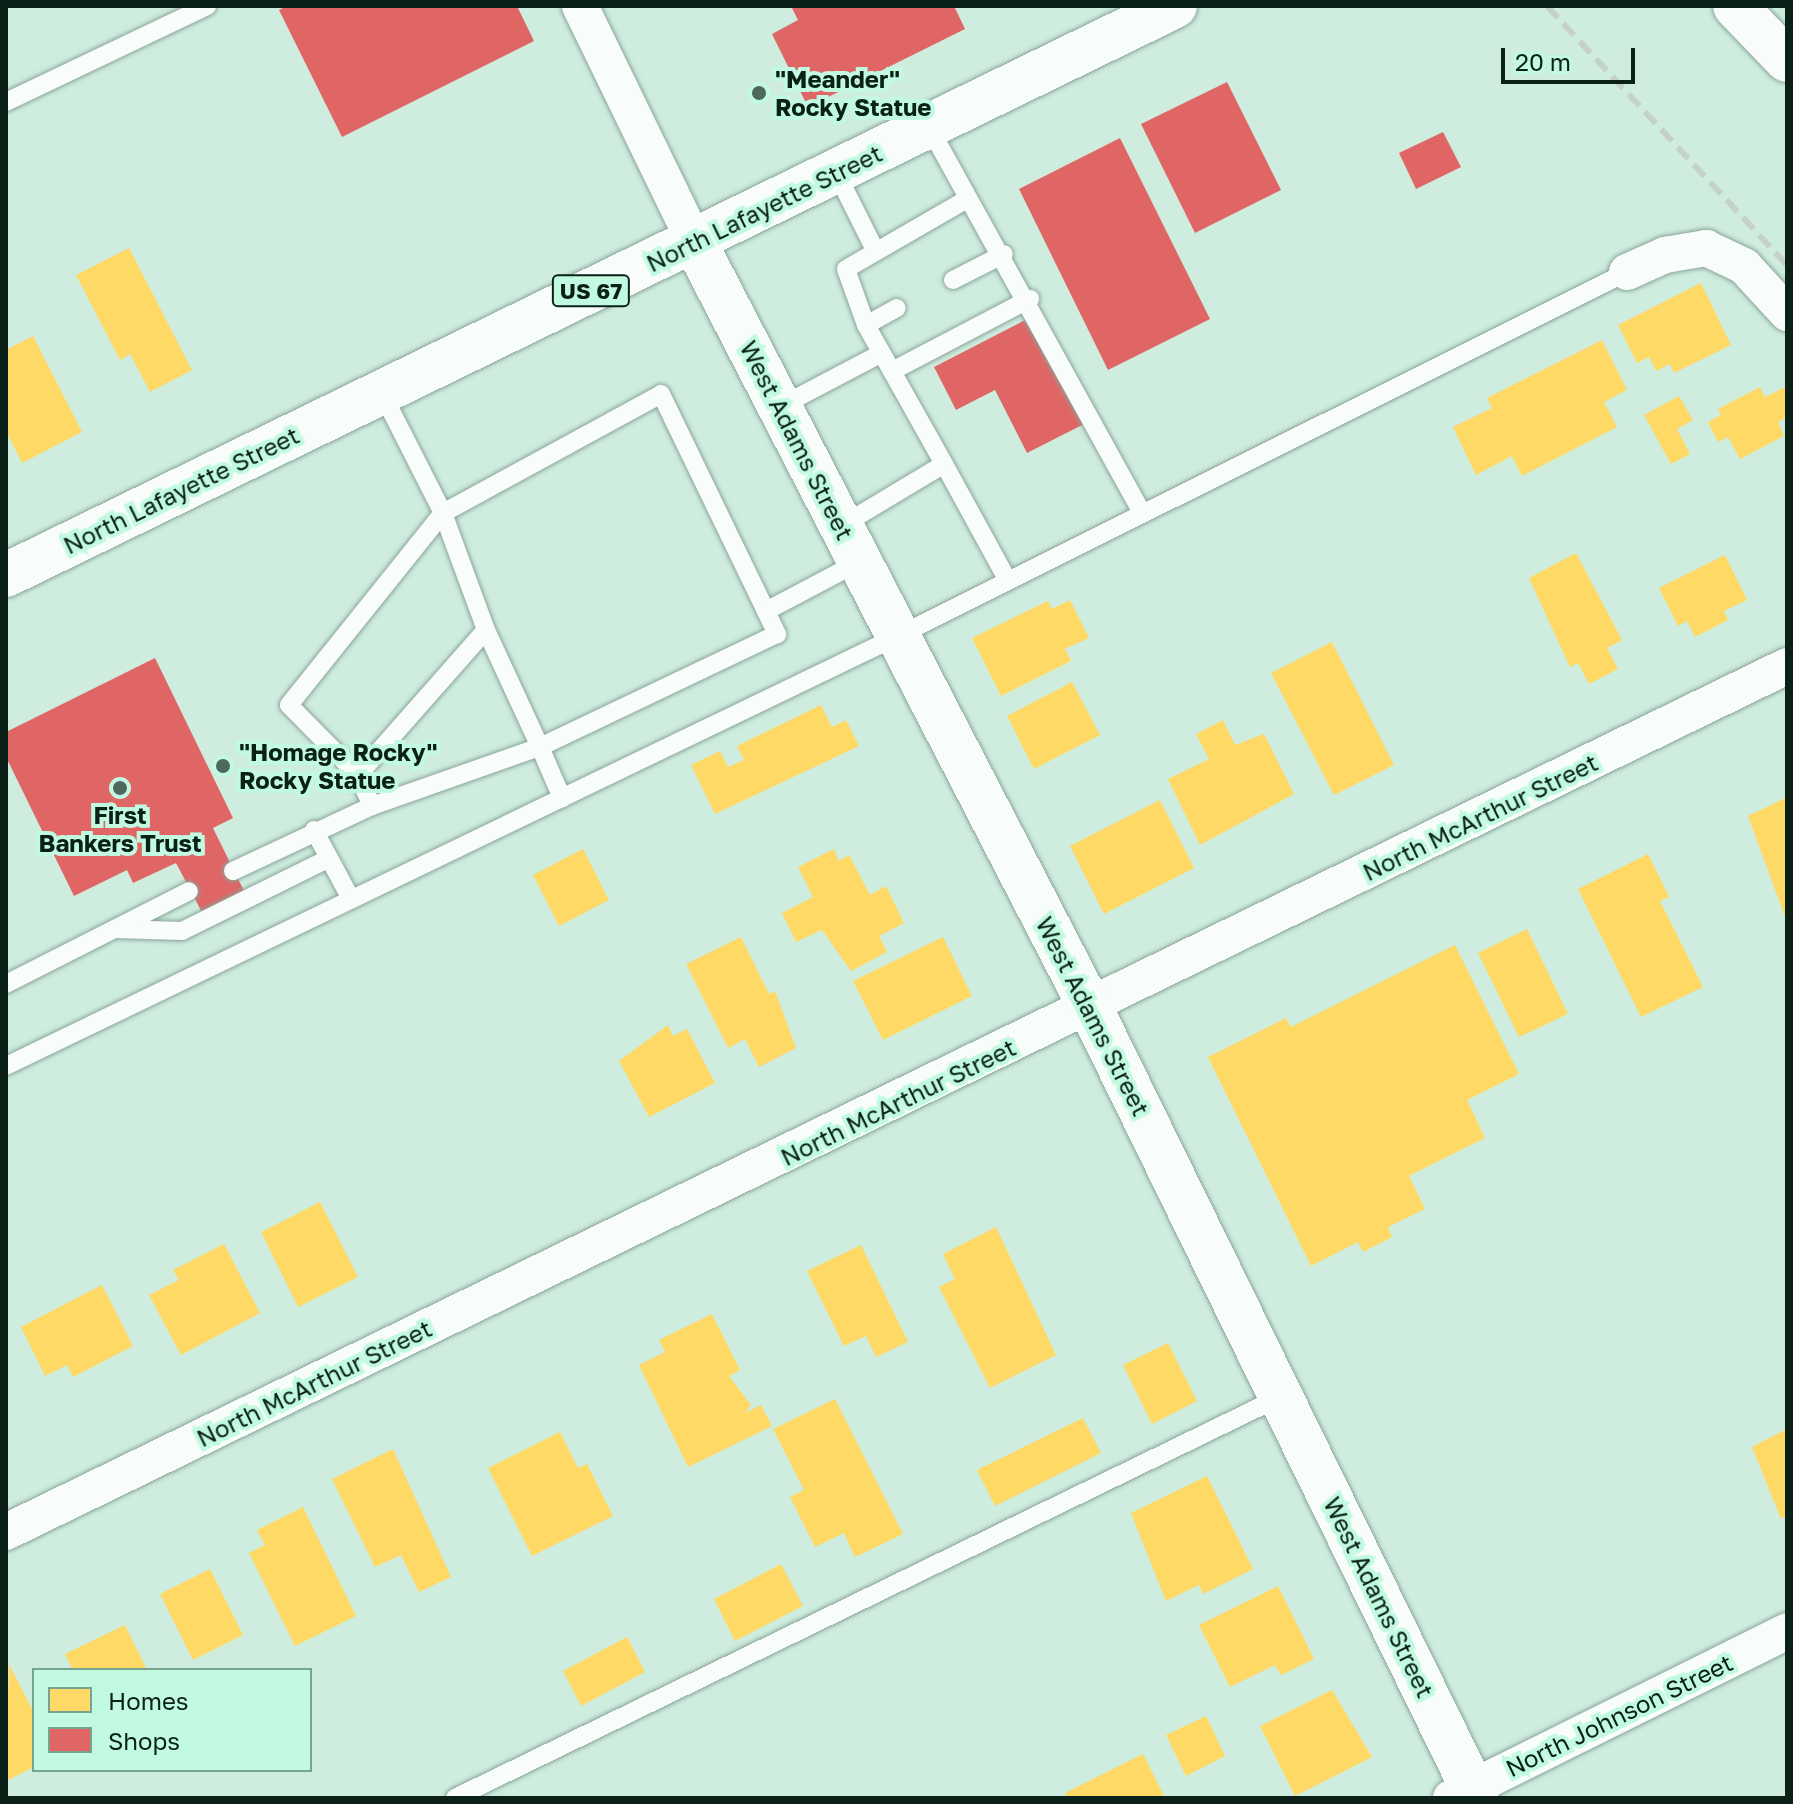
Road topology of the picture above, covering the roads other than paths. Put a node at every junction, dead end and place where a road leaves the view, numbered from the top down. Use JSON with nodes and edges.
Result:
{"nodes":[{"id":1,"x":207,"y":6,"type":"edge"},
{"id":2,"x":580,"y":6,"type":"edge"},
{"id":3,"x":1175,"y":6,"type":"edge"},
{"id":4,"x":1735,"y":6,"type":"edge"},
{"id":5,"x":1787,"y":60,"type":"edge"},
{"id":6,"x":6,"y":102,"type":"edge"},
{"id":7,"x":929,"y":127,"type":"junction"},
{"id":8,"x":837,"y":174,"type":"junction"},
{"id":9,"x":967,"y":199,"type":"junction"},
{"id":10,"x":694,"y":241,"type":"junction"},
{"id":11,"x":874,"y":248,"type":"junction"},
{"id":12,"x":1004,"y":254,"type":"junction"},
{"id":13,"x":1627,"y":272,"type":"joint"},
{"id":14,"x":953,"y":280,"type":"dead end"},
{"id":15,"x":1030,"y":299,"type":"junction"},
{"id":16,"x":897,"y":308,"type":"dead end"},
{"id":17,"x":1787,"y":313,"type":"edge"},
{"id":18,"x":866,"y":325,"type":"junction"},
{"id":19,"x":880,"y":354,"type":"junction"},
{"id":20,"x":892,"y":371,"type":"junction"},
{"id":21,"x":382,"y":393,"type":"junction"},
{"id":22,"x":781,"y":406,"type":"junction"},
{"id":23,"x":944,"y":464,"type":"junction"},
{"id":24,"x":443,"y":513,"type":"junction"},
{"id":25,"x":1143,"y":514,"type":"junction"},
{"id":26,"x":850,"y":544,"type":"junction"},
{"id":27,"x":6,"y":575,"type":"edge"},
{"id":28,"x":1008,"y":581,"type":"junction"},
{"id":29,"x":766,"y":611,"type":"junction"},
{"id":30,"x":486,"y":630,"type":"junction"},
{"id":31,"x":898,"y":636,"type":"junction"},
{"id":32,"x":1787,"y":666,"type":"edge"},
{"id":33,"x":540,"y":747,"type":"junction"},
{"id":34,"x":358,"y":775,"type":"junction"},
{"id":35,"x":562,"y":798,"type":"junction"},
{"id":36,"x":372,"y":806,"type":"junction"},
{"id":37,"x":314,"y":830,"type":"junction"},
{"id":38,"x":328,"y":859,"type":"junction"},
{"id":39,"x":233,"y":871,"type":"dead end"},
{"id":40,"x":189,"y":891,"type":"dead end"},
{"id":41,"x":351,"y":899,"type":"junction"},
{"id":42,"x":115,"y":929,"type":"junction"},
{"id":43,"x":6,"y":984,"type":"edge"},
{"id":44,"x":1091,"y":1009,"type":"junction"},
{"id":45,"x":6,"y":1066,"type":"edge"},
{"id":46,"x":1281,"y":1396,"type":"junction"},
{"id":47,"x":6,"y":1532,"type":"edge"},
{"id":48,"x":1787,"y":1631,"type":"edge"},
{"id":49,"x":1467,"y":1794,"type":"edge"},
{"id":50,"x":455,"y":1798,"type":"edge"}],
"edges":[{"from":1,"to":6,"type":"lane"},
{"from":2,"to":10,"type":"street"},
{"from":3,"to":7,"type":"main road","name":"North Lafayette Street","number":"US 67"},
{"from":4,"to":5,"type":"main road"},
{"from":7,"to":8,"type":"main road","name":"North Lafayette Street","number":"US 67"},
{"from":7,"to":9,"type":"lane"},
{"from":8,"to":10,"type":"main road","name":"North Lafayette Street","number":"US 67"},
{"from":8,"to":11,"type":"lane"},
{"from":9,"to":11,"type":"lane"},
{"from":9,"to":12,"type":"lane"},
{"from":10,"to":21,"type":"main road","name":"North Lafayette Street","number":"US 67"},
{"from":10,"to":22,"type":"main road","name":"West Adams Street"},
{"from":11,"to":18,"type":"lane"},
{"from":12,"to":14,"type":"lane"},
{"from":12,"to":15,"type":"lane"},
{"from":13,"to":17,"type":"street"},
{"from":13,"to":25,"type":"lane"},
{"from":15,"to":20,"type":"lane"},
{"from":15,"to":25,"type":"lane"},
{"from":16,"to":18,"type":"lane"},
{"from":18,"to":19,"type":"lane"},
{"from":19,"to":20,"type":"lane"},
{"from":19,"to":22,"type":"lane"},
{"from":20,"to":23,"type":"lane"},
{"from":21,"to":24,"type":"lane"},
{"from":21,"to":27,"type":"main road","name":"North Lafayette Street","number":"US 67"},
{"from":22,"to":26,"type":"main road","name":"West Adams Street"},
{"from":23,"to":26,"type":"lane"},
{"from":23,"to":28,"type":"lane"},
{"from":24,"to":29,"type":"lane"},
{"from":24,"to":30,"type":"lane"},
{"from":24,"to":34,"type":"lane"},
{"from":25,"to":28,"type":"lane"},
{"from":26,"to":29,"type":"lane"},
{"from":26,"to":31,"type":"main road","name":"West Adams Street"},
{"from":28,"to":31,"type":"lane"},
{"from":29,"to":33,"type":"lane"},
{"from":30,"to":33,"type":"lane"},
{"from":30,"to":34,"type":"lane"},
{"from":31,"to":35,"type":"lane"},
{"from":31,"to":44,"type":"main road","name":"West Adams Street"},
{"from":32,"to":44,"type":"street","name":"North McArthur Street"},
{"from":33,"to":35,"type":"lane"},
{"from":33,"to":36,"type":"lane"},
{"from":34,"to":36,"type":"lane"},
{"from":35,"to":41,"type":"lane"},
{"from":36,"to":37,"type":"lane"},
{"from":37,"to":38,"type":"lane"},
{"from":37,"to":39,"type":"lane"},
{"from":38,"to":41,"type":"lane"},
{"from":38,"to":42,"type":"lane"},
{"from":40,"to":42,"type":"lane"},
{"from":41,"to":45,"type":"lane"},
{"from":42,"to":43,"type":"lane"},
{"from":44,"to":46,"type":"main road","name":"West Adams Street"},
{"from":44,"to":47,"type":"street","name":"North McArthur Street"},
{"from":46,"to":49,"type":"main road","name":"West Adams Street"},
{"from":46,"to":50,"type":"lane"},
{"from":48,"to":49,"type":"street","name":"North Johnson Street"}]}
